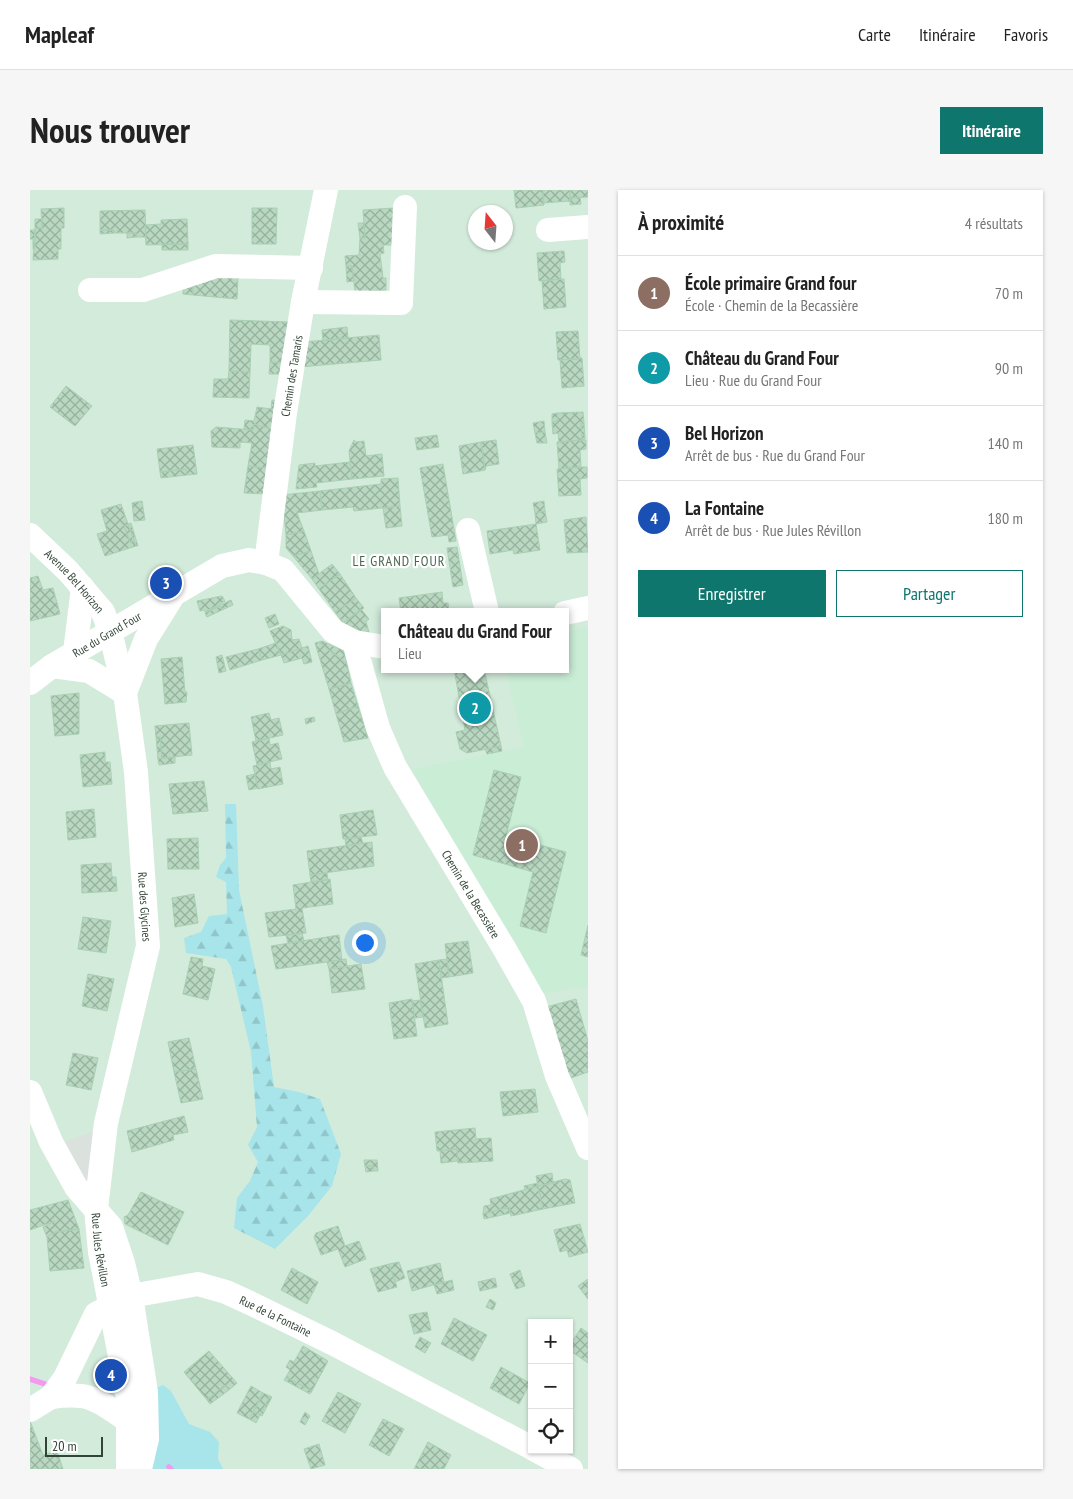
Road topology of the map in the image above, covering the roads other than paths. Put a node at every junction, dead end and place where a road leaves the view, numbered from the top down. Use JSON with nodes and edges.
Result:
{"nodes":[{"id":1,"x":326,"y":190,"type":"edge"},
{"id":2,"x":405,"y":207,"type":"dead end"},
{"id":3,"x":588,"y":227,"type":"edge"},
{"id":4,"x":548,"y":230,"type":"dead end"},
{"id":5,"x":311,"y":268,"type":"junction"},
{"id":6,"x":90,"y":290,"type":"dead end"},
{"id":7,"x":303,"y":302,"type":"junction"},
{"id":8,"x":468,"y":530,"type":"dead end"},
{"id":9,"x":30,"y":535,"type":"edge"},
{"id":10,"x":266,"y":563,"type":"junction"},
{"id":11,"x":83,"y":588,"type":"junction"},
{"id":12,"x":173,"y":595,"type":"junction"},
{"id":13,"x":486,"y":608,"type":"edge"},
{"id":14,"x":588,"y":608,"type":"edge"},
{"id":15,"x":569,"y":612,"type":"edge"},
{"id":16,"x":110,"y":631,"type":"junction"},
{"id":17,"x":354,"y":642,"type":"junction"},
{"id":18,"x":381,"y":646,"type":"edge"},
{"id":19,"x":75,"y":652,"type":"junction"},
{"id":20,"x":52,"y":666,"type":"junction"},
{"id":21,"x":30,"y":682,"type":"edge"},
{"id":22,"x":125,"y":693,"type":"junction"},
{"id":23,"x":30,"y":1092,"type":"edge"},
{"id":24,"x":588,"y":1148,"type":"edge"},
{"id":25,"x":96,"y":1209,"type":"junction"},
{"id":26,"x":131,"y":1296,"type":"junction"},
{"id":27,"x":109,"y":1306,"type":"junction"},
{"id":28,"x":51,"y":1397,"type":"junction"},
{"id":29,"x":30,"y":1410,"type":"edge"},
{"id":30,"x":127,"y":1420,"type":"junction"},
{"id":31,"x":528,"y":1446,"type":"edge"},
{"id":32,"x":543,"y":1454,"type":"edge"},
{"id":33,"x":128,"y":1469,"type":"edge"},
{"id":34,"x":140,"y":1469,"type":"edge"},
{"id":35,"x":571,"y":1469,"type":"edge"}],
"edges":[{"from":1,"to":5,"type":"street","name":"Chemin des Tamaris"},
{"from":2,"to":7,"type":"street"},
{"from":3,"to":4,"type":"street"},
{"from":5,"to":6,"type":"street"},
{"from":5,"to":7,"type":"street","name":"Chemin des Tamaris"},
{"from":7,"to":10,"type":"street","name":"Chemin des Tamaris"},
{"from":8,"to":13,"type":"street"},
{"from":9,"to":11,"type":"street","name":"Avenue Bel Horizon"},
{"from":10,"to":12,"type":"street","name":"Rue du Grand Four"},
{"from":10,"to":17,"type":"street","name":"Rue du Grand Four"},
{"from":11,"to":16,"type":"street","name":"Avenue Bel Horizon"},
{"from":11,"to":19,"type":"street"},
{"from":12,"to":16,"type":"street","name":"Rue du Grand Four"},
{"from":12,"to":22,"type":"street"},
{"from":14,"to":15,"type":"street"},
{"from":16,"to":19,"type":"street","name":"Rue du Grand Four"},
{"from":16,"to":22,"type":"street","name":"Rue des Glycines"},
{"from":17,"to":18,"type":"street","name":"Rue du Grand Four"},
{"from":17,"to":24,"type":"street","name":"Chemin de la Becassière"},
{"from":19,"to":20,"type":"street","name":"Rue du Grand Four"},
{"from":20,"to":21,"type":"street","name":"Rue du Grand Four"},
{"from":20,"to":22,"type":"street"},
{"from":22,"to":25,"type":"street","name":"Rue des Glycines"},
{"from":23,"to":25,"type":"street"},
{"from":25,"to":26,"type":"street","name":"Rue Jules Révillon"},
{"from":25,"to":27,"type":"street","name":"Rue Jules Révillon"},
{"from":26,"to":27,"type":"street","name":"Rue de la Fontaine"},
{"from":26,"to":31,"type":"street","name":"Rue de la Fontaine"},
{"from":26,"to":34,"type":"street","name":"Rue Jules Révillon"},
{"from":27,"to":28,"type":"street","name":"Rue de la Fontaine"},
{"from":27,"to":30,"type":"street","name":"Rue Jules Révillon"},
{"from":28,"to":29,"type":"street","name":"Rue de la Fontaine"},
{"from":28,"to":30,"type":"street","name":"Rue de la Fontaine"},
{"from":30,"to":33,"type":"street","name":"Rue Jules Révillon"},
{"from":32,"to":35,"type":"street"}]}
